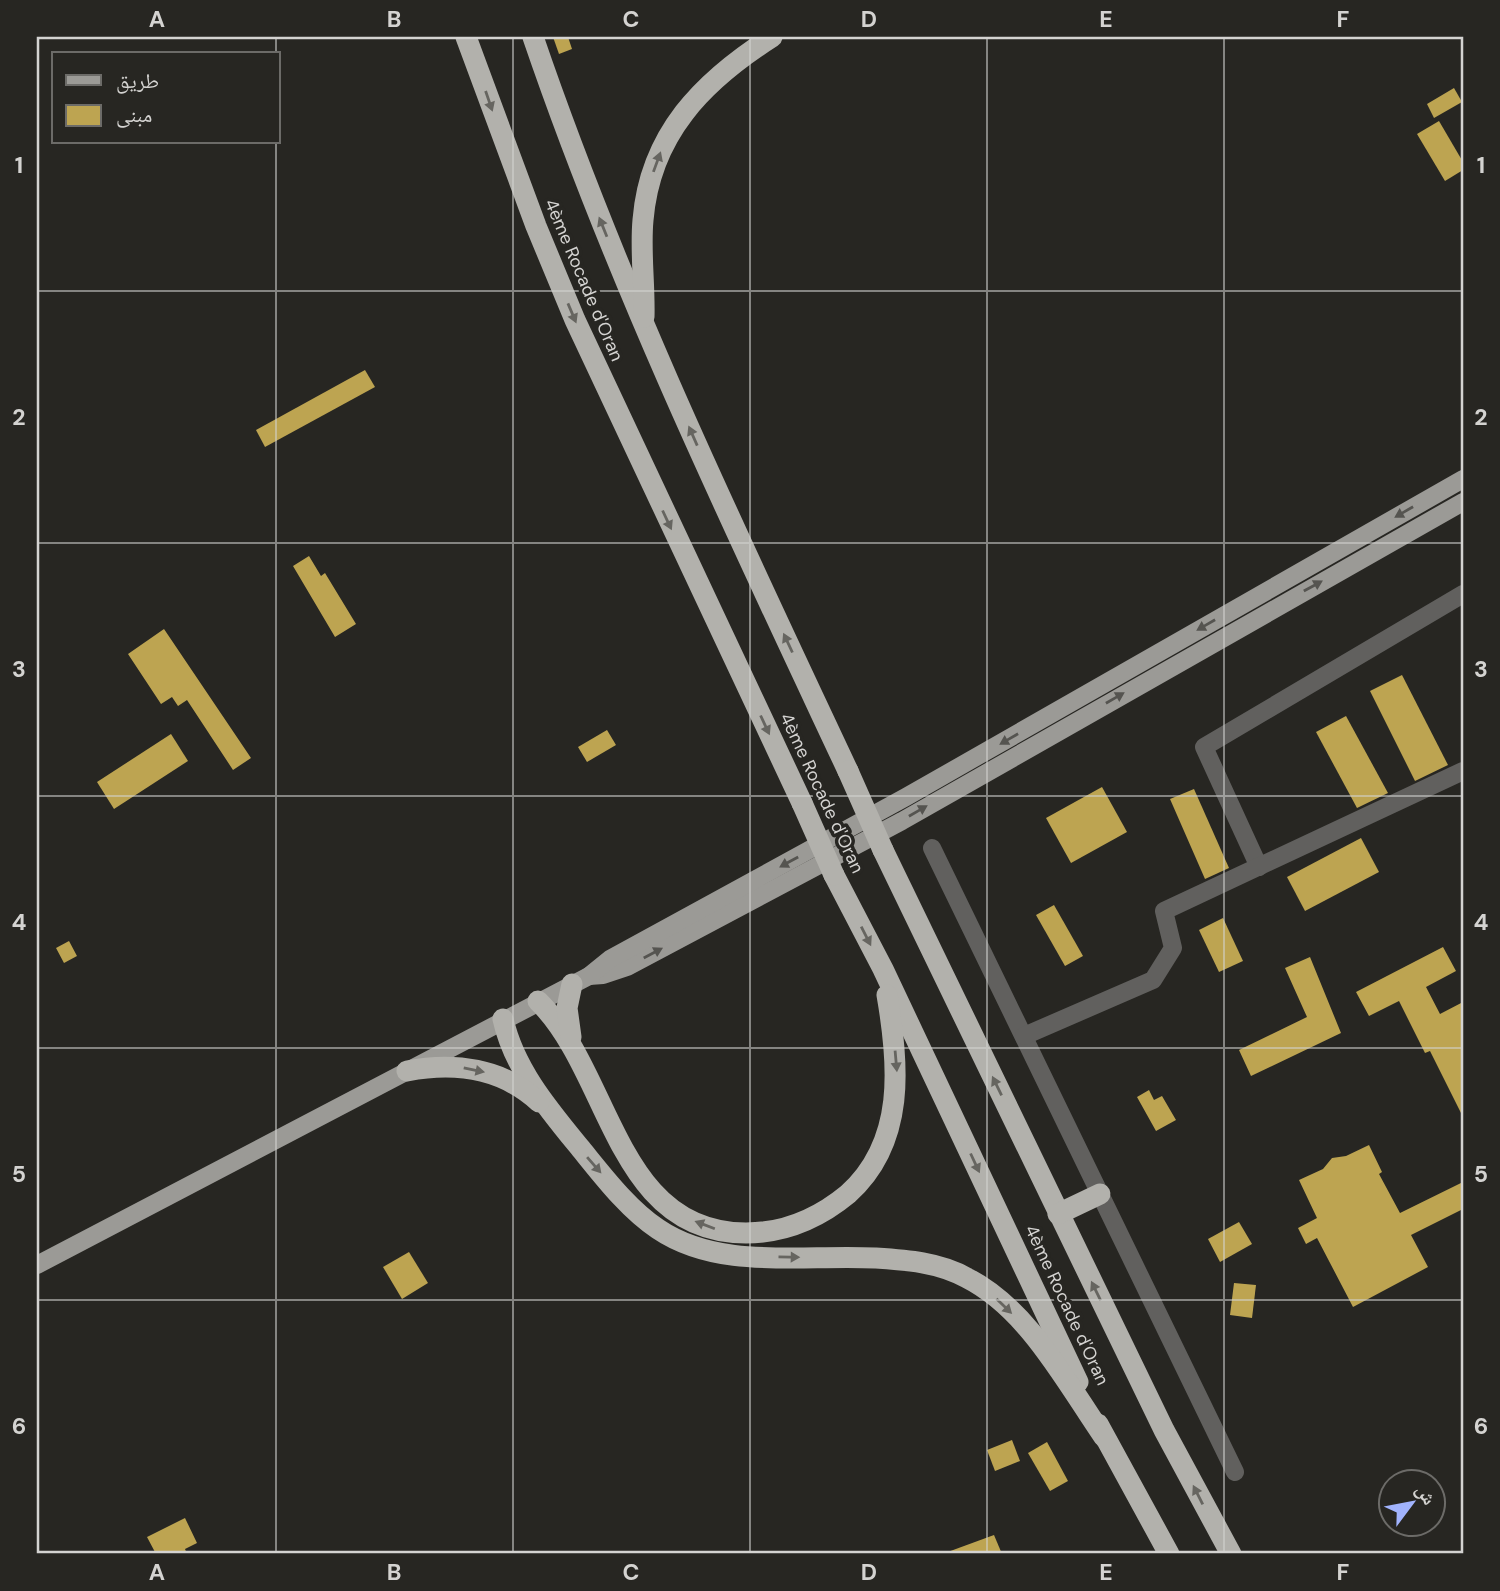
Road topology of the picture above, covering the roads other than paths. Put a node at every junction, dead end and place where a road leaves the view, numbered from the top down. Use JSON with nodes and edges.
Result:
{"nodes":[{"id":1,"x":466,"y":37,"type":"edge"},
{"id":2,"x":533,"y":37,"type":"edge"},
{"id":3,"x":772,"y":37,"type":"edge"},
{"id":4,"x":644,"y":326,"type":"junction"},
{"id":5,"x":1463,"y":479,"type":"edge"},
{"id":6,"x":1463,"y":502,"type":"edge"},
{"id":7,"x":1463,"y":594,"type":"edge"},
{"id":8,"x":1463,"y":771,"type":"edge"},
{"id":9,"x":932,"y":848,"type":"dead end"},
{"id":10,"x":1259,"y":867,"type":"junction"},
{"id":11,"x":883,"y":969,"type":"junction"},
{"id":12,"x":581,"y":980,"type":"junction"},
{"id":13,"x":538,"y":1001,"type":"junction"},
{"id":14,"x":503,"y":1018,"type":"junction"},
{"id":15,"x":1024,"y":1036,"type":"junction"},
{"id":16,"x":571,"y":1043,"type":"junction"},
{"id":17,"x":407,"y":1071,"type":"junction"},
{"id":18,"x":551,"y":1112,"type":"junction"},
{"id":19,"x":1100,"y":1194,"type":"junction"},
{"id":20,"x":1058,"y":1214,"type":"junction"},
{"id":21,"x":37,"y":1265,"type":"edge"},
{"id":22,"x":1104,"y":1437,"type":"junction"},
{"id":23,"x":1235,"y":1472,"type":"dead end"},
{"id":24,"x":1170,"y":1554,"type":"edge"},
{"id":25,"x":1231,"y":1554,"type":"edge"}],
"edges":[{"from":1,"to":11,"type":"highway","name":"4ème Rocade d'Oran","one_way":true,"bridge":true},
{"from":4,"to":2,"type":"highway","name":"4ème Rocade d'Oran","one_way":true},
{"from":4,"to":3,"type":"highway","one_way":true},
{"from":20,"to":4,"type":"highway","name":"4ème Rocade d'Oran","one_way":true,"bridge":true},
{"from":5,"to":12,"type":"main road","one_way":true},
{"from":12,"to":6,"type":"main road","one_way":true},
{"from":7,"to":10,"type":"lane"},
{"from":8,"to":10,"type":"lane"},
{"from":9,"to":15,"type":"lane"},
{"from":10,"to":15,"type":"lane"},
{"from":11,"to":16,"type":"highway","one_way":true},
{"from":11,"to":22,"type":"highway","name":"4ème Rocade d'Oran","one_way":true},
{"from":12,"to":13,"type":"main road"},
{"from":12,"to":16,"type":"highway"},
{"from":13,"to":14,"type":"main road"},
{"from":13,"to":16,"type":"highway"},
{"from":14,"to":17,"type":"main road"},
{"from":14,"to":18,"type":"highway"},
{"from":15,"to":19,"type":"lane"},
{"from":17,"to":18,"type":"highway","one_way":true},
{"from":17,"to":21,"type":"main road"},
{"from":18,"to":22,"type":"highway","one_way":true},
{"from":19,"to":20,"type":"highway"},
{"from":19,"to":23,"type":"lane"},
{"from":25,"to":20,"type":"highway","name":"4ème Rocade d'Oran","one_way":true},
{"from":22,"to":24,"type":"highway","name":"4ème Rocade d'Oran"}]}
